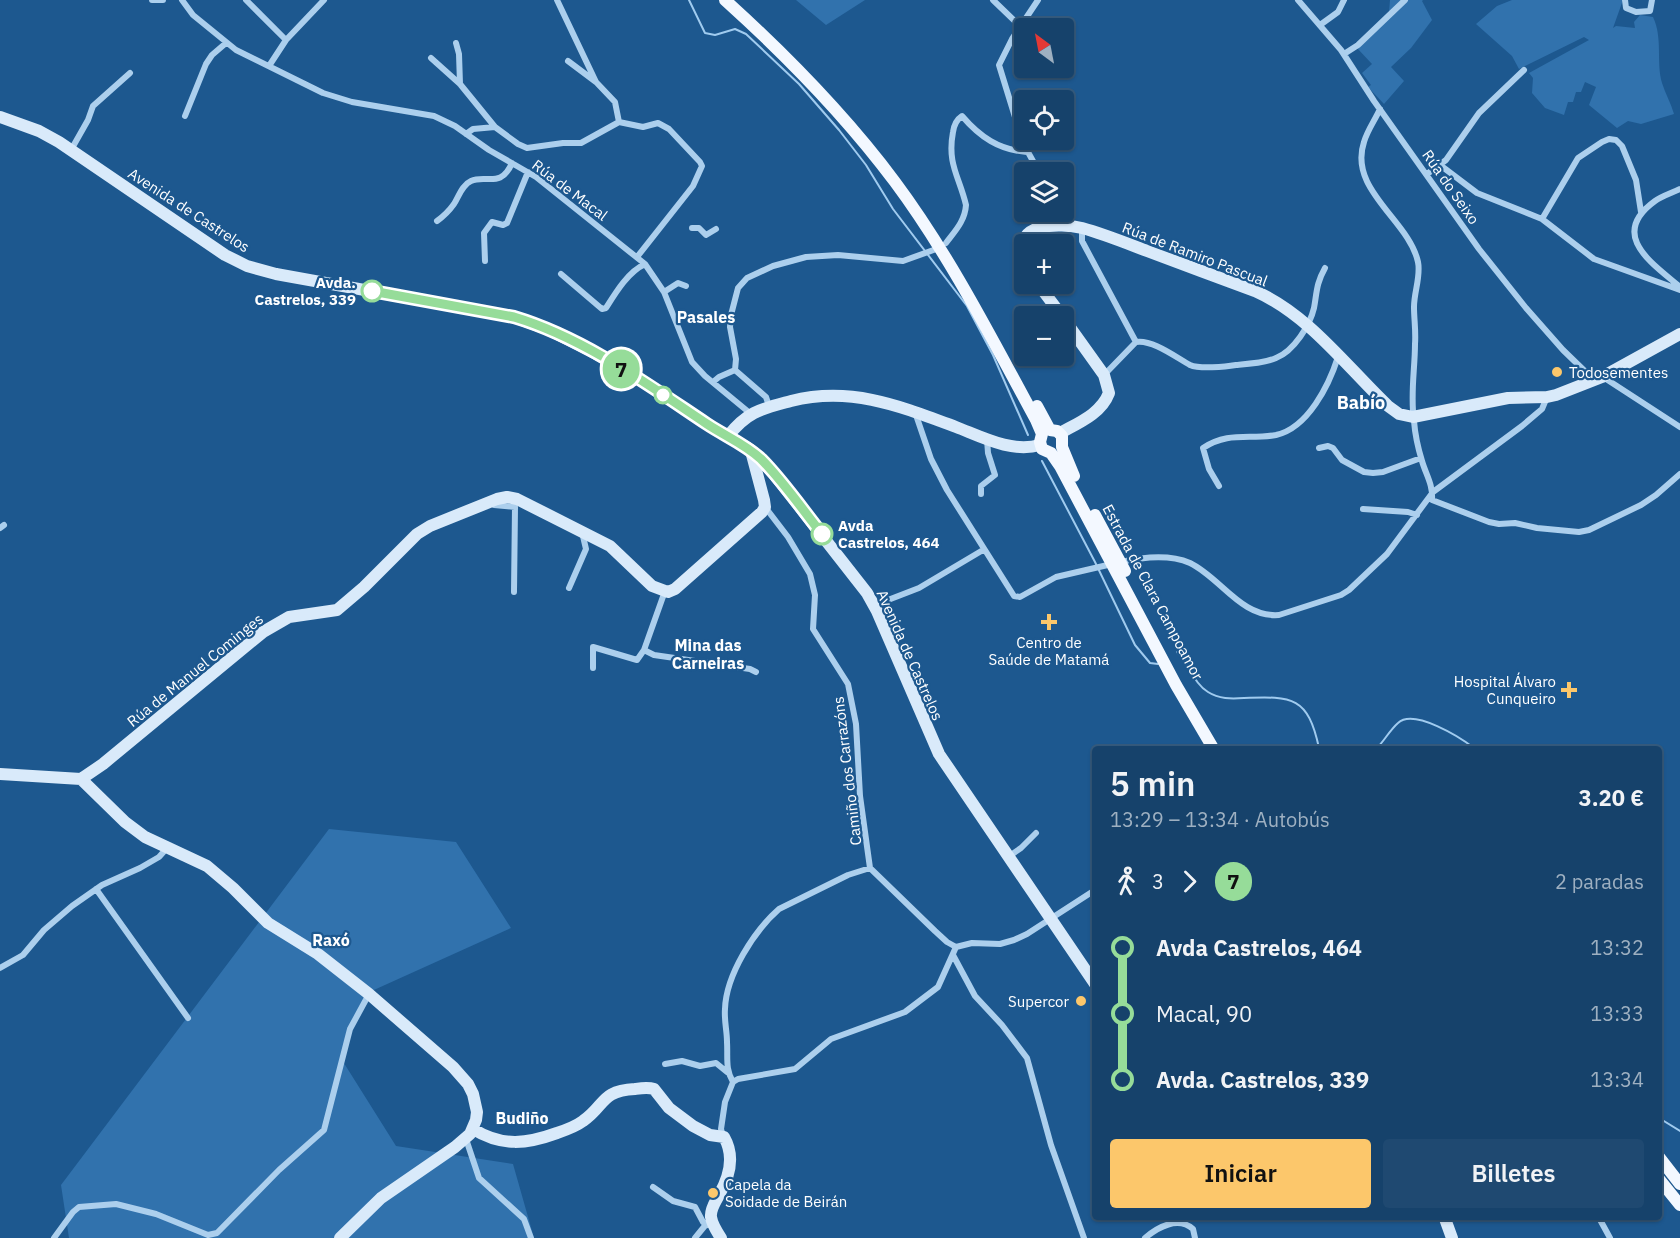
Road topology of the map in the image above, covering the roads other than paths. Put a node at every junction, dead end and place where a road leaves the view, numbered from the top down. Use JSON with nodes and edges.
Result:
{"nodes":[{"id":1,"x":152,"y":0,"type":"edge"},
{"id":2,"x":163,"y":0,"type":"edge"},
{"id":3,"x":182,"y":0,"type":"edge"},
{"id":4,"x":246,"y":0,"type":"edge"},
{"id":5,"x":324,"y":0,"type":"edge"},
{"id":6,"x":557,"y":0,"type":"edge"},
{"id":7,"x":725,"y":0,"type":"edge"},
{"id":8,"x":737,"y":0,"type":"edge"},
{"id":9,"x":993,"y":0,"type":"edge"},
{"id":10,"x":1038,"y":0,"type":"edge"},
{"id":11,"x":1298,"y":0,"type":"edge"},
{"id":12,"x":1344,"y":0,"type":"edge"},
{"id":13,"x":1405,"y":0,"type":"edge"},
{"id":14,"x":1625,"y":0,"type":"edge"},
{"id":15,"x":1652,"y":0,"type":"edge"},
{"id":16,"x":1026,"y":18,"type":"edge"},
{"id":17,"x":1014,"y":20,"type":"edge"},
{"id":18,"x":1320,"y":25,"type":"junction"},
{"id":19,"x":1014,"y":36,"type":"edge"},
{"id":20,"x":286,"y":40,"type":"junction"},
{"id":21,"x":226,"y":43,"type":"junction"},
{"id":22,"x":456,"y":43,"type":"dead end"},
{"id":23,"x":1344,"y":54,"type":"junction"},
{"id":24,"x":431,"y":58,"type":"dead end"},
{"id":25,"x":568,"y":62,"type":"dead end"},
{"id":26,"x":269,"y":66,"type":"junction"},
{"id":27,"x":1524,"y":70,"type":"dead end"},
{"id":28,"x":130,"y":73,"type":"dead end"},
{"id":29,"x":596,"y":82,"type":"junction"},
{"id":30,"x":460,"y":84,"type":"junction"},
{"id":31,"x":1380,"y":109,"type":"junction"},
{"id":32,"x":185,"y":116,"type":"dead end"},
{"id":33,"x":0,"y":117,"type":"edge"},
{"id":34,"x":620,"y":122,"type":"junction"},
{"id":35,"x":495,"y":127,"type":"junction"},
{"id":36,"x":466,"y":134,"type":"junction"},
{"id":37,"x":71,"y":150,"type":"junction"},
{"id":38,"x":1027,"y":152,"type":"junction"},
{"id":39,"x":1033,"y":162,"type":"edge"},
{"id":40,"x":512,"y":163,"type":"junction"},
{"id":41,"x":1440,"y":165,"type":"junction"},
{"id":42,"x":528,"y":172,"type":"junction"},
{"id":43,"x":1426,"y":174,"type":"junction"},
{"id":44,"x":1680,"y":189,"type":"edge"},
{"id":45,"x":1641,"y":212,"type":"junction"},
{"id":46,"x":1542,"y":219,"type":"junction"},
{"id":47,"x":437,"y":221,"type":"dead end"},
{"id":48,"x":1063,"y":222,"type":"edge"},
{"id":49,"x":1064,"y":226,"type":"junction"},
{"id":50,"x":692,"y":228,"type":"dead end"},
{"id":51,"x":1082,"y":228,"type":"junction"},
{"id":52,"x":716,"y":229,"type":"dead end"},
{"id":53,"x":1027,"y":234,"type":"edge"},
{"id":54,"x":939,"y":247,"type":"junction"},
{"id":55,"x":637,"y":257,"type":"junction"},
{"id":56,"x":485,"y":261,"type":"dead end"},
{"id":57,"x":645,"y":264,"type":"junction"},
{"id":58,"x":1324,"y":268,"type":"dead end"},
{"id":59,"x":561,"y":274,"type":"dead end"},
{"id":60,"x":686,"y":286,"type":"dead end"},
{"id":61,"x":1680,"y":289,"type":"edge"},
{"id":62,"x":664,"y":292,"type":"junction"},
{"id":63,"x":1307,"y":325,"type":"junction"},
{"id":64,"x":1074,"y":333,"type":"edge"},
{"id":65,"x":1680,"y":334,"type":"edge"},
{"id":66,"x":1136,"y":342,"type":"junction"},
{"id":67,"x":1338,"y":357,"type":"junction"},
{"id":68,"x":735,"y":370,"type":"junction"},
{"id":69,"x":1104,"y":375,"type":"junction"},
{"id":70,"x":1598,"y":379,"type":"junction"},
{"id":71,"x":713,"y":382,"type":"junction"},
{"id":72,"x":1547,"y":398,"type":"junction"},
{"id":73,"x":770,"y":407,"type":"junction"},
{"id":74,"x":915,"y":411,"type":"junction"},
{"id":75,"x":751,"y":414,"type":"junction"},
{"id":76,"x":1413,"y":417,"type":"junction"},
{"id":77,"x":1680,"y":427,"type":"edge"},
{"id":78,"x":728,"y":436,"type":"junction"},
{"id":79,"x":1048,"y":436,"type":"junction"},
{"id":80,"x":987,"y":439,"type":"junction"},
{"id":81,"x":1319,"y":448,"type":"dead end"},
{"id":82,"x":751,"y":450,"type":"junction"},
{"id":83,"x":1056,"y":450,"type":"junction"},
{"id":84,"x":1421,"y":458,"type":"junction"},
{"id":85,"x":1680,"y":474,"type":"edge"},
{"id":86,"x":1219,"y":486,"type":"dead end"},
{"id":87,"x":1433,"y":492,"type":"junction"},
{"id":88,"x":981,"y":494,"type":"dead end"},
{"id":89,"x":492,"y":501,"type":"junction"},
{"id":90,"x":765,"y":507,"type":"junction"},
{"id":91,"x":1364,"y":509,"type":"dead end"},
{"id":92,"x":1416,"y":514,"type":"junction"},
{"id":93,"x":582,"y":532,"type":"junction"},
{"id":94,"x":983,"y":550,"type":"junction"},
{"id":95,"x":1112,"y":564,"type":"junction"},
{"id":96,"x":569,"y":588,"type":"dead end"},
{"id":97,"x":665,"y":591,"type":"junction"},
{"id":98,"x":514,"y":592,"type":"dead end"},
{"id":99,"x":875,"y":605,"type":"junction"},
{"id":100,"x":276,"y":623,"type":"junction"},
{"id":101,"x":290,"y":625,"type":"dead end"},
{"id":102,"x":644,"y":650,"type":"junction"},
{"id":103,"x":593,"y":668,"type":"dead end"},
{"id":104,"x":756,"y":672,"type":"dead end"},
{"id":105,"x":1212,"y":746,"type":"edge"},
{"id":106,"x":1221,"y":746,"type":"edge"},
{"id":107,"x":0,"y":774,"type":"edge"},
{"id":108,"x":81,"y":779,"type":"junction"},
{"id":109,"x":1036,"y":833,"type":"dead end"},
{"id":110,"x":167,"y":849,"type":"junction"},
{"id":111,"x":1008,"y":857,"type":"junction"},
{"id":112,"x":870,"y":868,"type":"junction"},
{"id":113,"x":96,"y":889,"type":"junction"},
{"id":114,"x":1092,"y":892,"type":"edge"},
{"id":115,"x":1050,"y":918,"type":"junction"},
{"id":116,"x":956,"y":947,"type":"junction"},
{"id":117,"x":953,"y":955,"type":"junction"},
{"id":118,"x":0,"y":968,"type":"edge"},
{"id":119,"x":1092,"y":980,"type":"edge"},
{"id":120,"x":369,"y":994,"type":"junction"},
{"id":121,"x":188,"y":1018,"type":"dead end"},
{"id":122,"x":665,"y":1064,"type":"dead end"},
{"id":123,"x":727,"y":1072,"type":"junction"},
{"id":124,"x":733,"y":1082,"type":"junction"},
{"id":125,"x":469,"y":1134,"type":"junction"},
{"id":126,"x":724,"y":1137,"type":"junction"},
{"id":127,"x":1662,"y":1161,"type":"edge"},
{"id":128,"x":1662,"y":1170,"type":"edge"},
{"id":129,"x":1662,"y":1183,"type":"edge"},
{"id":130,"x":1680,"y":1184,"type":"edge"},
{"id":131,"x":653,"y":1187,"type":"dead end"},
{"id":132,"x":1680,"y":1192,"type":"edge"},
{"id":133,"x":1680,"y":1205,"type":"edge"},
{"id":134,"x":1445,"y":1220,"type":"edge"},
{"id":135,"x":1600,"y":1220,"type":"edge"},
{"id":136,"x":709,"y":1221,"type":"junction"},
{"id":137,"x":54,"y":1238,"type":"edge"},
{"id":138,"x":340,"y":1238,"type":"edge"},
{"id":139,"x":531,"y":1238,"type":"edge"},
{"id":140,"x":695,"y":1238,"type":"edge"},
{"id":141,"x":722,"y":1238,"type":"edge"},
{"id":142,"x":1084,"y":1238,"type":"edge"},
{"id":143,"x":1145,"y":1238,"type":"edge"},
{"id":144,"x":1195,"y":1238,"type":"edge"},
{"id":145,"x":1452,"y":1238,"type":"edge"},
{"id":146,"x":1610,"y":1238,"type":"edge"}],
"edges":[{"from":1,"to":2,"type":"street"},
{"from":3,"to":21,"type":"street","name":"Rúa de Macal"},
{"from":4,"to":20,"type":"street"},
{"from":5,"to":20,"type":"street"},
{"from":6,"to":29,"type":"street"},
{"from":7,"to":54,"type":"main road","name":"Estrada de Clara Campoamor"},
{"from":8,"to":54,"type":"main road","name":"Estrada de Clara Campoamor"},
{"from":9,"to":17,"type":"street"},
{"from":10,"to":16,"type":"street"},
{"from":11,"to":18,"type":"street","name":"Rúa do Seixo"},
{"from":12,"to":18,"type":"street"},
{"from":13,"to":23,"type":"street"},
{"from":14,"to":15,"type":"street"},
{"from":18,"to":23,"type":"street","name":"Rúa do Seixo"},
{"from":19,"to":38,"type":"street"},
{"from":20,"to":26,"type":"street"},
{"from":21,"to":26,"type":"street","name":"Rúa de Macal"},
{"from":21,"to":32,"type":"street"},
{"from":22,"to":30,"type":"street"},
{"from":23,"to":31,"type":"street","name":"Rúa do Seixo"},
{"from":24,"to":30,"type":"street"},
{"from":25,"to":29,"type":"street"},
{"from":26,"to":36,"type":"street","name":"Rúa de Macal"},
{"from":27,"to":41,"type":"street"},
{"from":28,"to":37,"type":"street"},
{"from":29,"to":34,"type":"street"},
{"from":30,"to":35,"type":"street"},
{"from":31,"to":43,"type":"street","name":"Rúa do Seixo"},
{"from":31,"to":76,"type":"street"},
{"from":33,"to":37,"type":"street","name":"Avenida de Castrelos"},
{"from":34,"to":35,"type":"street"},
{"from":34,"to":55,"type":"street"},
{"from":35,"to":36,"type":"street"},
{"from":36,"to":40,"type":"street","name":"Rúa de Macal"},
{"from":37,"to":78,"type":"street","name":"Avenida de Castrelos"},
{"from":38,"to":39,"type":"street"},
{"from":38,"to":54,"type":"street"},
{"from":40,"to":42,"type":"street","name":"Rúa de Macal"},
{"from":40,"to":47,"type":"street"},
{"from":41,"to":43,"type":"street"},
{"from":41,"to":46,"type":"street"},
{"from":42,"to":55,"type":"street","name":"Rúa de Macal"},
{"from":42,"to":56,"type":"street"},
{"from":43,"to":70,"type":"street","name":"Rúa do Seixo"},
{"from":44,"to":45,"type":"street"},
{"from":45,"to":46,"type":"street"},
{"from":45,"to":61,"type":"street"},
{"from":46,"to":61,"type":"street"},
{"from":48,"to":49,"type":"street"},
{"from":49,"to":51,"type":"street","name":"Rúa de Ramiro Pascual"},
{"from":49,"to":53,"type":"street","name":"Rúa de Ramiro Pascual"},
{"from":50,"to":52,"type":"street"},
{"from":51,"to":63,"type":"street","name":"Rúa de Ramiro Pascual"},
{"from":51,"to":66,"type":"street"},
{"from":54,"to":68,"type":"street"},
{"from":54,"to":79,"type":"main road","name":"Estrada de Clara Campoamor"},
{"from":55,"to":57,"type":"street","name":"Rúa de Macal"},
{"from":57,"to":59,"type":"street"},
{"from":57,"to":62,"type":"street","name":"Rúa de Macal"},
{"from":58,"to":63,"type":"street"},
{"from":60,"to":62,"type":"street"},
{"from":62,"to":71,"type":"street","name":"Rúa de Macal"},
{"from":63,"to":66,"type":"street"},
{"from":63,"to":67,"type":"street","name":"Rúa de Ramiro Pascual"},
{"from":64,"to":69,"type":"street"},
{"from":65,"to":70,"type":"street"},
{"from":66,"to":69,"type":"street"},
{"from":67,"to":76,"type":"street","name":"Rúa de Ramiro Pascual"},
{"from":67,"to":86,"type":"street"},
{"from":68,"to":71,"type":"street"},
{"from":68,"to":73,"type":"street"},
{"from":69,"to":79,"type":"street"},
{"from":70,"to":72,"type":"street"},
{"from":70,"to":77,"type":"street","name":"Rúa do Seixo"},
{"from":71,"to":75,"type":"street","name":"Rúa de Macal"},
{"from":72,"to":76,"type":"street"},
{"from":72,"to":87,"type":"street"},
{"from":73,"to":74,"type":"street"},
{"from":73,"to":75,"type":"street"},
{"from":74,"to":80,"type":"street"},
{"from":74,"to":94,"type":"street"},
{"from":75,"to":78,"type":"street"},
{"from":76,"to":84,"type":"street"},
{"from":78,"to":82,"type":"street","name":"Avenida de Castrelos"},
{"from":79,"to":80,"type":"street"},
{"from":79,"to":83,"type":"main road","name":"Estrada de Clara Campoamor"},
{"from":79,"to":83,"type":"main road","name":"Estrada de Clara Campoamor"},
{"from":80,"to":88,"type":"street"},
{"from":81,"to":84,"type":"street"},
{"from":82,"to":90,"type":"street"},
{"from":82,"to":99,"type":"street","name":"Avenida de Castrelos"},
{"from":83,"to":95,"type":"main road","name":"Estrada de Clara Campoamor"},
{"from":84,"to":87,"type":"street"},
{"from":85,"to":87,"type":"street"},
{"from":87,"to":92,"type":"street"},
{"from":89,"to":93,"type":"street","name":"Rúa de Manuel Cominges"},
{"from":89,"to":98,"type":"street"},
{"from":89,"to":100,"type":"street","name":"Rúa de Manuel Cominges"},
{"from":90,"to":97,"type":"street"},
{"from":90,"to":112,"type":"street","name":"Camiño dos Carrazóns"},
{"from":91,"to":92,"type":"street"},
{"from":92,"to":95,"type":"street"},
{"from":93,"to":96,"type":"street"},
{"from":93,"to":97,"type":"street","name":"Rúa de Manuel Cominges"},
{"from":94,"to":95,"type":"street"},
{"from":94,"to":99,"type":"street"},
{"from":95,"to":105,"type":"main road","name":"Estrada de Clara Campoamor"},
{"from":95,"to":106,"type":"main road","name":"Estrada de Clara Campoamor"},
{"from":97,"to":102,"type":"street"},
{"from":99,"to":111,"type":"street","name":"Avenida de Castrelos"},
{"from":100,"to":101,"type":"street"},
{"from":100,"to":108,"type":"street","name":"Rúa de Manuel Cominges"},
{"from":102,"to":103,"type":"street"},
{"from":102,"to":104,"type":"street"},
{"from":107,"to":108,"type":"street"},
{"from":108,"to":110,"type":"street"},
{"from":109,"to":111,"type":"street"},
{"from":110,"to":113,"type":"street"},
{"from":110,"to":120,"type":"street"},
{"from":111,"to":115,"type":"street","name":"Avenida de Castrelos"},
{"from":112,"to":116,"type":"street"},
{"from":112,"to":123,"type":"street"},
{"from":113,"to":118,"type":"street"},
{"from":113,"to":121,"type":"street"},
{"from":114,"to":115,"type":"street"},
{"from":115,"to":116,"type":"street"},
{"from":115,"to":119,"type":"street","name":"Avenida de Castrelos"},
{"from":116,"to":117,"type":"street"},
{"from":117,"to":124,"type":"street"},
{"from":117,"to":142,"type":"street"},
{"from":120,"to":125,"type":"street"},
{"from":120,"to":137,"type":"street"},
{"from":122,"to":123,"type":"street"},
{"from":123,"to":124,"type":"street"},
{"from":124,"to":126,"type":"street"},
{"from":125,"to":126,"type":"street"},
{"from":125,"to":138,"type":"street"},
{"from":125,"to":139,"type":"street"},
{"from":126,"to":136,"type":"street"},
{"from":127,"to":130,"type":"main road"},
{"from":128,"to":132,"type":"main road"},
{"from":129,"to":133,"type":"main road"},
{"from":131,"to":136,"type":"street"},
{"from":134,"to":145,"type":"street"},
{"from":135,"to":146,"type":"street"},
{"from":136,"to":140,"type":"street"},
{"from":136,"to":141,"type":"street"},
{"from":143,"to":144,"type":"street"}]}
